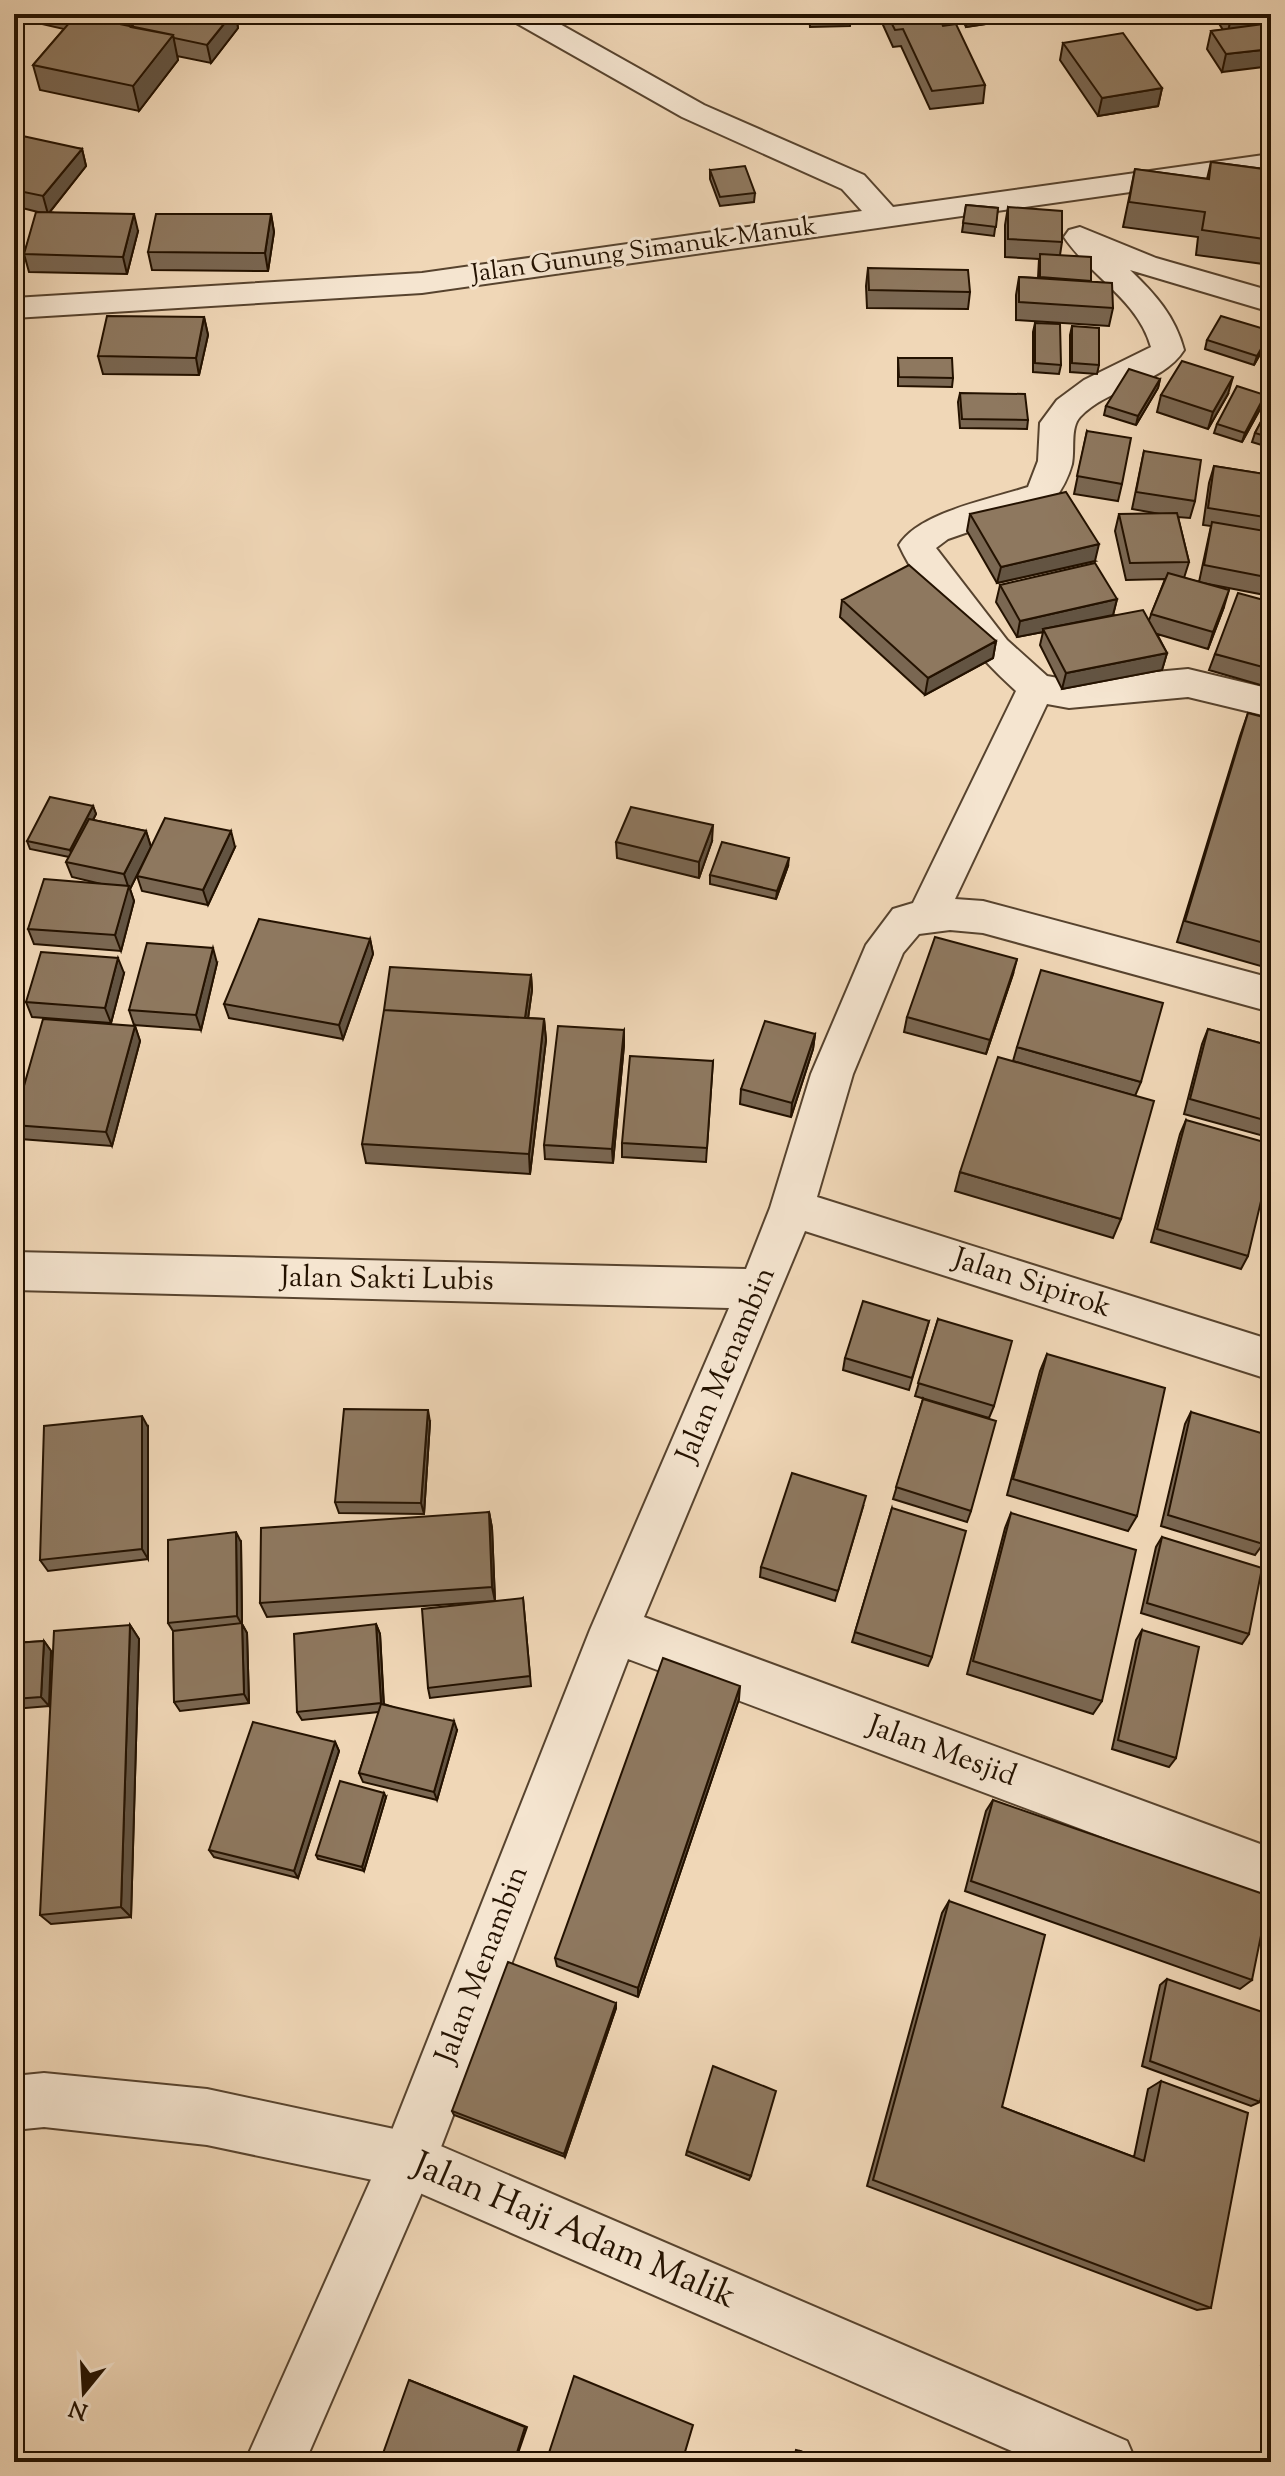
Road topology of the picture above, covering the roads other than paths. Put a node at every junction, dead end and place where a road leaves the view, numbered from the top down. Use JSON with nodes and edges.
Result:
{"nodes":[{"id":1,"x":521,"y":14,"type":"edge"},
{"id":2,"x":1271,"y":163,"type":"edge"},
{"id":3,"x":1031,"y":199,"type":"junction"},
{"id":4,"x":884,"y":216,"type":"junction"},
{"id":5,"x":1080,"y":237,"type":"junction"},
{"id":6,"x":1271,"y":302,"type":"edge"},
{"id":7,"x":14,"y":308,"type":"edge"},
{"id":8,"x":1036,"y":688,"type":"junction"},
{"id":9,"x":1271,"y":703,"type":"edge"},
{"id":10,"x":928,"y":914,"type":"junction"},
{"id":11,"x":1271,"y":995,"type":"edge"},
{"id":12,"x":792,"y":1208,"type":"junction"},
{"id":13,"x":14,"y":1271,"type":"edge"},
{"id":14,"x":760,"y":1289,"type":"junction"},
{"id":15,"x":1271,"y":1360,"type":"edge"},
{"id":16,"x":614,"y":1630,"type":"junction"},
{"id":17,"x":1271,"y":1874,"type":"edge"},
{"id":18,"x":14,"y":2103,"type":"edge"},
{"id":19,"x":408,"y":2160,"type":"junction"},
{"id":20,"x":275,"y":2462,"type":"edge"},
{"id":21,"x":1106,"y":2462,"type":"edge"}],
"edges":[{"from":1,"to":4,"type":"street"},
{"from":2,"to":3,"type":"street","name":"Jalan Gunung Simanuk-Manuk"},
{"from":3,"to":4,"type":"street","name":"Jalan Gunung Simanuk-Manuk"},
{"from":3,"to":5,"type":"street"},
{"from":4,"to":7,"type":"street","name":"Jalan Gunung Simanuk-Manuk"},
{"from":5,"to":6,"type":"street"},
{"from":5,"to":8,"type":"street"},
{"from":8,"to":9,"type":"street"},
{"from":8,"to":10,"type":"street"},
{"from":10,"to":11,"type":"street"},
{"from":10,"to":12,"type":"street","name":"Jalan Menambin"},
{"from":12,"to":14,"type":"street","name":"Jalan Menambin"},
{"from":12,"to":15,"type":"street","name":"Jalan Sipirok"},
{"from":13,"to":14,"type":"street","name":"Jalan Sakti Lubis"},
{"from":14,"to":16,"type":"street","name":"Jalan Menambin"},
{"from":16,"to":17,"type":"street","name":"Jalan Mesjid"},
{"from":16,"to":19,"type":"street","name":"Jalan Menambin"},
{"from":18,"to":19,"type":"street","name":"Jalan Haji Adam Malik"},
{"from":19,"to":20,"type":"street","name":"Jalan Menambin"},
{"from":19,"to":21,"type":"street","name":"Jalan Haji Adam Malik"}]}
